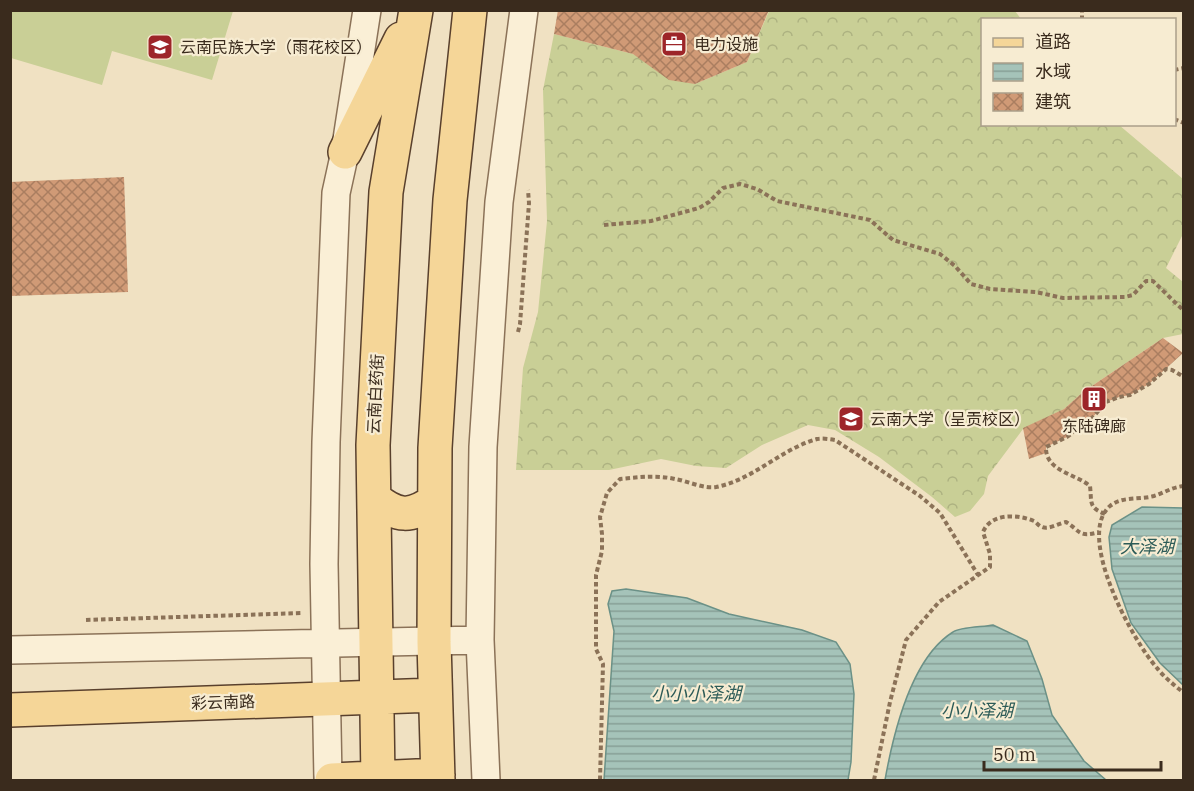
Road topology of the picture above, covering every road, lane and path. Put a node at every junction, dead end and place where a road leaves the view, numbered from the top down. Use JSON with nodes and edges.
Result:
{"nodes":[{"id":1,"x":367,"y":10,"type":"edge"},
{"id":2,"x":416,"y":10,"type":"edge"},
{"id":3,"x":470,"y":10,"type":"edge"},
{"id":4,"x":524,"y":10,"type":"edge"},
{"id":5,"x":345,"y":152,"type":"junction"},
{"id":6,"x":604,"y":225,"type":"dead end"},
{"id":7,"x":1184,"y":311,"type":"edge"},
{"id":8,"x":1184,"y":377,"type":"edge"},
{"id":9,"x":1184,"y":486,"type":"edge"},
{"id":10,"x":375,"y":499,"type":"junction"},
{"id":11,"x":434,"y":501,"type":"junction"},
{"id":12,"x":1105,"y":514,"type":"junction"},
{"id":13,"x":1099,"y":532,"type":"junction"},
{"id":14,"x":978,"y":575,"type":"junction"},
{"id":15,"x":324,"y":612,"type":"junction"},
{"id":16,"x":86,"y":620,"type":"dead end"},
{"id":17,"x":480,"y":640,"type":"junction"},
{"id":18,"x":434,"y":642,"type":"junction"},
{"id":19,"x":376,"y":643,"type":"junction"},
{"id":20,"x":324,"y":644,"type":"junction"},
{"id":21,"x":10,"y":650,"type":"edge"},
{"id":22,"x":1184,"y":693,"type":"edge"},
{"id":23,"x":435,"y":695,"type":"junction"},
{"id":24,"x":376,"y":696,"type":"junction"},
{"id":25,"x":325,"y":699,"type":"junction"},
{"id":26,"x":10,"y":710,"type":"edge"},
{"id":27,"x":438,"y":778,"type":"edge"},
{"id":28,"x":330,"y":780,"type":"edge"},
{"id":29,"x":378,"y":780,"type":"edge"},
{"id":30,"x":486,"y":780,"type":"edge"},
{"id":31,"x":600,"y":780,"type":"edge"},
{"id":32,"x":874,"y":780,"type":"edge"}],
"edges":[{"from":1,"to":5,"type":"street"},
{"from":2,"to":5,"type":"main road"},
{"from":2,"to":10,"type":"main road","name":"云南白药街"},
{"from":3,"to":11,"type":"main road"},
{"from":4,"to":17,"type":"street"},
{"from":5,"to":15,"type":"street"},
{"from":6,"to":7,"type":"path"},
{"from":8,"to":12,"type":"path"},
{"from":9,"to":12,"type":"path"},
{"from":10,"to":11,"type":"main road"},
{"from":10,"to":19,"type":"main road","name":"云南白药街"},
{"from":11,"to":18,"type":"main road"},
{"from":12,"to":13,"type":"path"},
{"from":13,"to":14,"type":"path"},
{"from":13,"to":22,"type":"path"},
{"from":14,"to":31,"type":"path"},
{"from":14,"to":32,"type":"path"},
{"from":15,"to":16,"type":"path"},
{"from":15,"to":20,"type":"street"},
{"from":17,"to":18,"type":"street"},
{"from":17,"to":30,"type":"street"},
{"from":18,"to":19,"type":"street"},
{"from":18,"to":23,"type":"main road"},
{"from":19,"to":20,"type":"street"},
{"from":19,"to":24,"type":"main road","name":"云南白药街"},
{"from":20,"to":21,"type":"street"},
{"from":20,"to":25,"type":"street"},
{"from":23,"to":24,"type":"main road","name":"彩云南路"},
{"from":23,"to":27,"type":"main road"},
{"from":24,"to":25,"type":"main road","name":"彩云南路"},
{"from":24,"to":29,"type":"main road","name":"云南白药街"},
{"from":25,"to":26,"type":"main road","name":"彩云南路"},
{"from":25,"to":28,"type":"street"},
{"from":27,"to":29,"type":"main road"},
{"from":28,"to":29,"type":"main road"}]}
